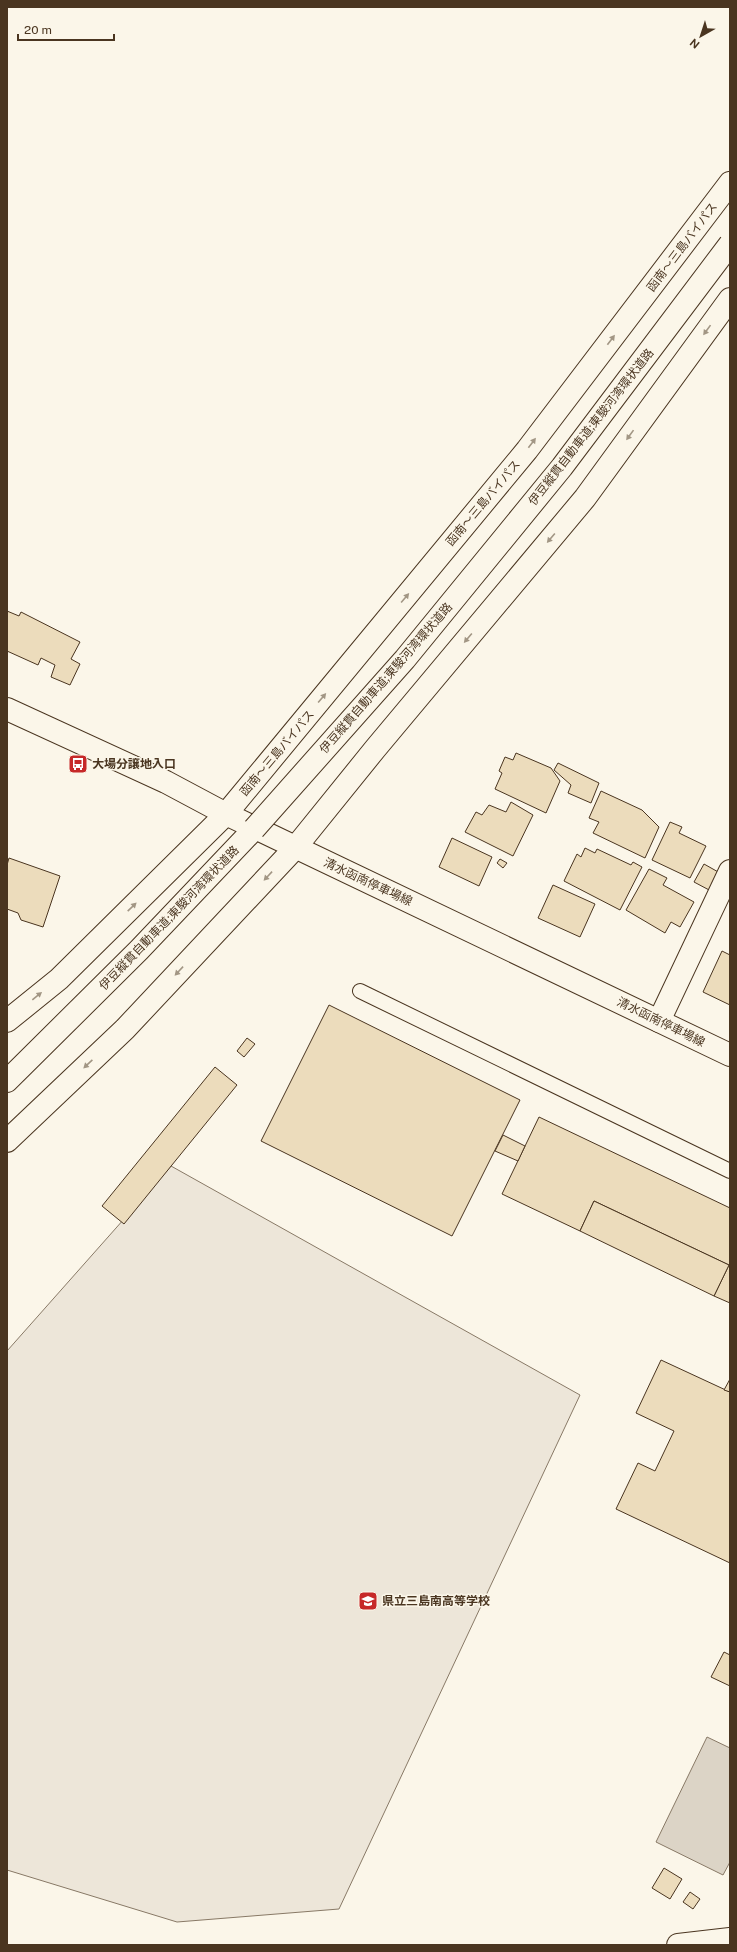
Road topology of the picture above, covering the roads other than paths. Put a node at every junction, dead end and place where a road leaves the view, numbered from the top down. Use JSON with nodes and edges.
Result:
{"nodes":[{"id":1,"x":730,"y":183,"type":"edge"},
{"id":2,"x":730,"y":244,"type":"edge"},
{"id":3,"x":730,"y":299,"type":"edge"},
{"id":4,"x":7,"y":709,"type":"edge"},
{"id":5,"x":226,"y":814,"type":"junction"},
{"id":6,"x":295,"y":848,"type":"junction"},
{"id":7,"x":730,"y":871,"type":"edge"},
{"id":8,"x":360,"y":991,"type":"dead end"},
{"id":9,"x":7,"y":1021,"type":"edge"},
{"id":10,"x":660,"y":1021,"type":"junction"},
{"id":11,"x":730,"y":1055,"type":"edge"},
{"id":12,"x":7,"y":1081,"type":"edge"},
{"id":13,"x":7,"y":1141,"type":"edge"},
{"id":14,"x":730,"y":1171,"type":"edge"},
{"id":15,"x":730,"y":1939,"type":"edge"},
{"id":16,"x":678,"y":1945,"type":"edge"}],
"edges":[{"from":5,"to":1,"type":"main road","name":"函南～三島バイパス","one_way":true},
{"from":2,"to":12,"type":"main road","name":"伊豆縦貫自動車道;東駿河湾環状道路","bridge":true},
{"from":3,"to":6,"type":"main road","one_way":true},
{"from":4,"to":5,"type":"main road","name":"清水函南停車場線"},
{"from":5,"to":6,"type":"main road","name":"清水函南停車場線"},
{"from":9,"to":5,"type":"main road","name":"函南～三島バイパス","one_way":true},
{"from":6,"to":10,"type":"main road","name":"清水函南停車場線"},
{"from":6,"to":13,"type":"main road","one_way":true},
{"from":7,"to":10,"type":"main road"},
{"from":8,"to":14,"type":"lane"},
{"from":10,"to":11,"type":"main road","name":"清水函南停車場線"},
{"from":15,"to":16,"type":"main road"}]}
